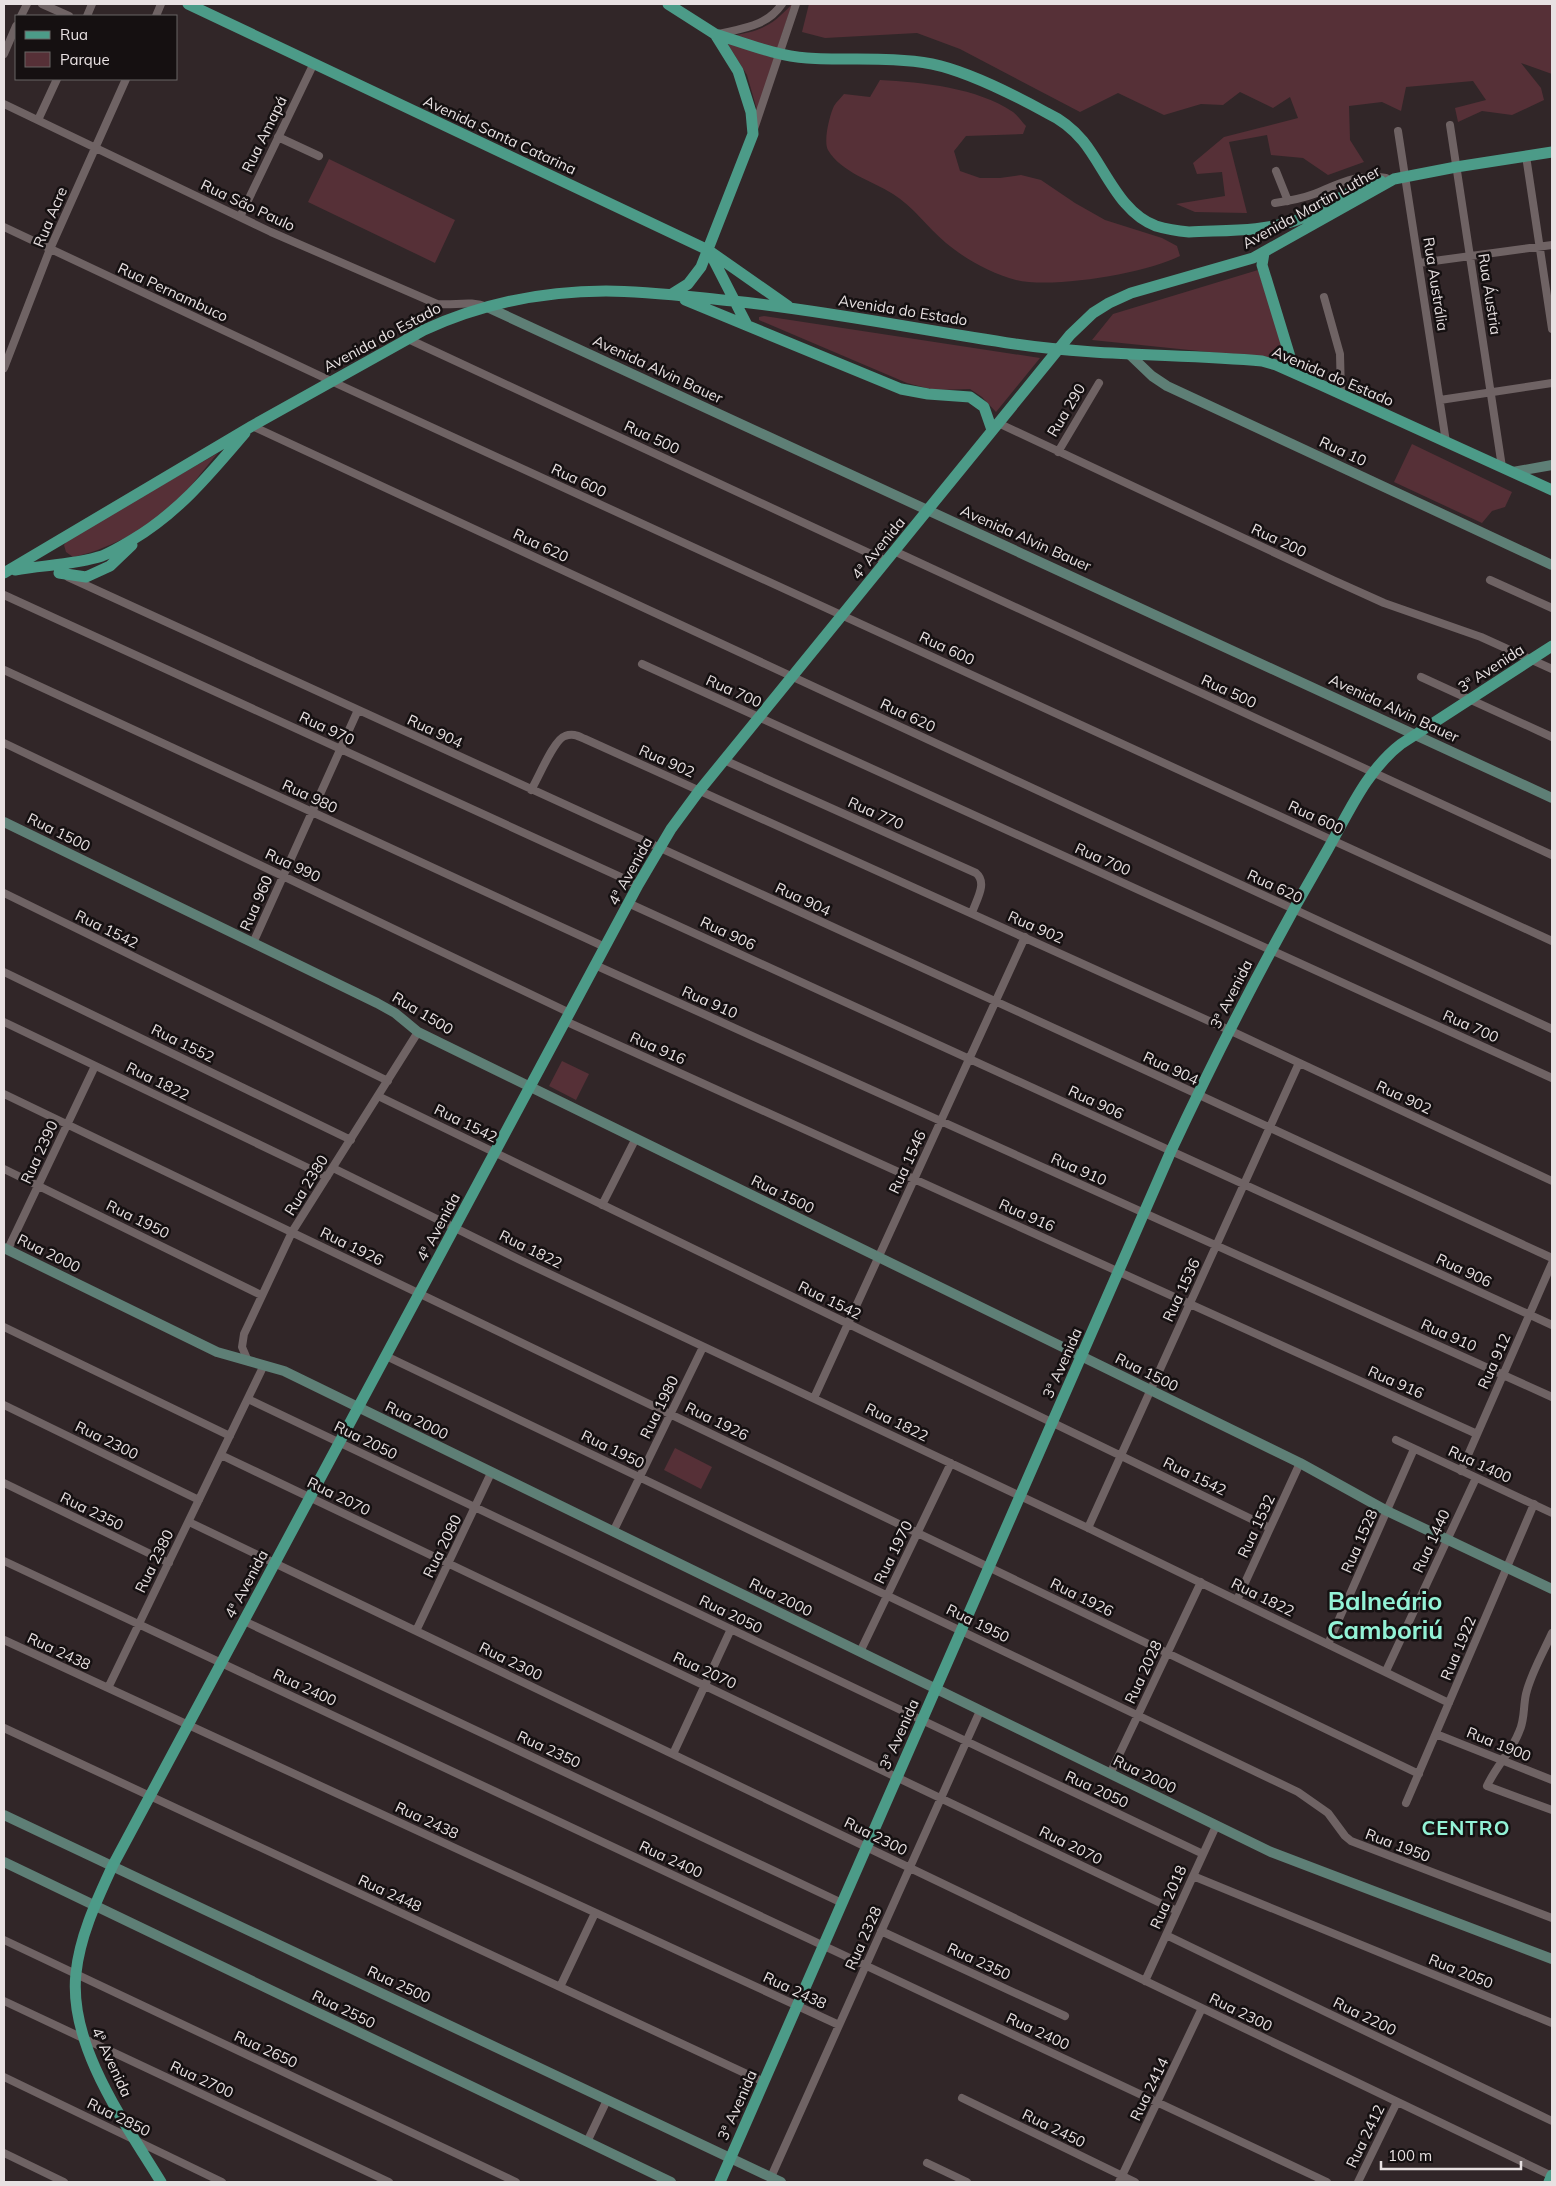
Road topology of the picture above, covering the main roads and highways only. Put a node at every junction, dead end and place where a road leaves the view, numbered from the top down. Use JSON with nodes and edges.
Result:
{"nodes":[{"id":1,"x":188,"y":4,"type":"edge"},
{"id":2,"x":668,"y":4,"type":"edge"},
{"id":3,"x":715,"y":34,"type":"junction"},
{"id":4,"x":1552,"y":152,"type":"edge"},
{"id":5,"x":1394,"y":179,"type":"junction"},
{"id":6,"x":708,"y":250,"type":"junction"},
{"id":7,"x":1264,"y":254,"type":"junction"},
{"id":8,"x":672,"y":294,"type":"junction"},
{"id":9,"x":735,"y":302,"type":"junction"},
{"id":10,"x":487,"y":307,"type":"junction"},
{"id":11,"x":790,"y":308,"type":"junction"},
{"id":12,"x":747,"y":325,"type":"junction"},
{"id":13,"x":1129,"y":354,"type":"junction"},
{"id":14,"x":1047,"y":363,"type":"joint"},
{"id":15,"x":1295,"y":373,"type":"junction"},
{"id":16,"x":252,"y":426,"type":"junction"},
{"id":17,"x":995,"y":427,"type":"junction"},
{"id":18,"x":1552,"y":466,"type":"edge"},
{"id":19,"x":1508,"y":470,"type":"junction"},
{"id":20,"x":1552,"y":490,"type":"edge"},
{"id":21,"x":928,"y":510,"type":"junction"},
{"id":22,"x":146,"y":532,"type":"junction"},
{"id":23,"x":1552,"y":565,"type":"edge"},
{"id":24,"x":6,"y":572,"type":"edge"},
{"id":25,"x":59,"y":573,"type":"road end"},
{"id":26,"x":1552,"y":646,"type":"edge"},
{"id":27,"x":1416,"y":734,"type":"junction"},
{"id":28,"x":1552,"y":798,"type":"edge"},
{"id":29,"x":4,"y":822,"type":"edge"},
{"id":30,"x":530,"y":1086,"type":"junction"},
{"id":31,"x":6,"y":1248,"type":"edge"},
{"id":32,"x":1081,"y":1356,"type":"junction"},
{"id":33,"x":358,"y":1408,"type":"junction"},
{"id":34,"x":1552,"y":1589,"type":"edge"},
{"id":35,"x":936,"y":1689,"type":"junction"},
{"id":36,"x":4,"y":1815,"type":"edge"},
{"id":37,"x":4,"y":1862,"type":"edge"},
{"id":38,"x":113,"y":1865,"type":"junction"},
{"id":39,"x":94,"y":1906,"type":"junction"},
{"id":40,"x":1552,"y":1959,"type":"edge"},
{"id":41,"x":730,"y":2158,"type":"junction"},
{"id":42,"x":1552,"y":2176,"type":"edge"},
{"id":43,"x":161,"y":2182,"type":"edge"},
{"id":44,"x":671,"y":2182,"type":"edge"},
{"id":45,"x":720,"y":2182,"type":"edge"},
{"id":46,"x":781,"y":2182,"type":"edge"},
{"id":47,"x":1549,"y":2182,"type":"edge"}],
"edges":[{"from":1,"to":6,"type":"main road","name":"Avenida Santa Catarina"},
{"from":2,"to":3,"type":"main road"},
{"from":3,"to":5,"type":"main road"},
{"from":3,"to":6,"type":"main road"},
{"from":4,"to":5,"type":"main road","name":"Avenida Martin Luther"},
{"from":5,"to":7,"type":"main road","name":"Avenida Martin Luther"},
{"from":6,"to":8,"type":"main road"},
{"from":6,"to":9,"type":"main road"},
{"from":6,"to":11,"type":"main road","name":"Avenida Santa Catarina"},
{"from":7,"to":14,"type":"main road","name":"Avenida Martin Luther"},
{"from":7,"to":15,"type":"main road"},
{"from":8,"to":9,"type":"main road","name":"Avenida do Estado"},
{"from":8,"to":10,"type":"main road","name":"Avenida do Estado"},
{"from":8,"to":12,"type":"main road"},
{"from":9,"to":11,"type":"main road","name":"Avenida do Estado"},
{"from":9,"to":12,"type":"main road"},
{"from":10,"to":16,"type":"main road","name":"Avenida do Estado"},
{"from":10,"to":21,"type":"main road","name":"Avenida Alvin Bauer"},
{"from":11,"to":13,"type":"main road","name":"Avenida do Estado"},
{"from":12,"to":17,"type":"main road"},
{"from":13,"to":15,"type":"main road","name":"Avenida do Estado"},
{"from":13,"to":23,"type":"main road","name":"Rua 10"},
{"from":14,"to":17,"type":"main road","name":"4ª Avenida"},
{"from":15,"to":19,"type":"main road","name":"Avenida do Estado"},
{"from":16,"to":22,"type":"main road","name":"Avenida do Estado"},
{"from":16,"to":24,"type":"main road","name":"Avenida do Estado"},
{"from":17,"to":21,"type":"main road","name":"4ª Avenida"},
{"from":18,"to":19,"type":"main road"},
{"from":19,"to":20,"type":"main road","name":"Avenida do Estado"},
{"from":21,"to":27,"type":"main road","name":"Avenida Alvin Bauer"},
{"from":21,"to":30,"type":"main road","name":"4ª Avenida"},
{"from":22,"to":24,"type":"main road","name":"Avenida do Estado"},
{"from":22,"to":25,"type":"main road"},
{"from":26,"to":27,"type":"main road","name":"3ª Avenida"},
{"from":27,"to":28,"type":"main road","name":"Avenida Alvin Bauer"},
{"from":27,"to":32,"type":"main road","name":"3ª Avenida"},
{"from":29,"to":30,"type":"main road","name":"Rua 1500"},
{"from":30,"to":32,"type":"main road","name":"Rua 1500"},
{"from":30,"to":33,"type":"main road","name":"4ª Avenida"},
{"from":31,"to":33,"type":"main road","name":"Rua 2000"},
{"from":32,"to":34,"type":"main road","name":"Rua 1500"},
{"from":32,"to":35,"type":"main road","name":"3ª Avenida"},
{"from":33,"to":35,"type":"main road","name":"Rua 2000"},
{"from":33,"to":38,"type":"main road","name":"4ª Avenida"},
{"from":35,"to":40,"type":"main road","name":"Rua 2000"},
{"from":35,"to":41,"type":"main road","name":"3ª Avenida"},
{"from":36,"to":38,"type":"main road","name":"Rua 2500"},
{"from":37,"to":39,"type":"main road","name":"Rua 2550"},
{"from":38,"to":39,"type":"main road","name":"4ª Avenida"},
{"from":38,"to":41,"type":"main road","name":"Rua 2500"},
{"from":39,"to":43,"type":"main road","name":"4ª Avenida"},
{"from":39,"to":44,"type":"main road","name":"Rua 2550"},
{"from":41,"to":45,"type":"main road","name":"3ª Avenida"},
{"from":41,"to":46,"type":"main road","name":"Rua 2500"},
{"from":42,"to":47,"type":"main road"}]}
